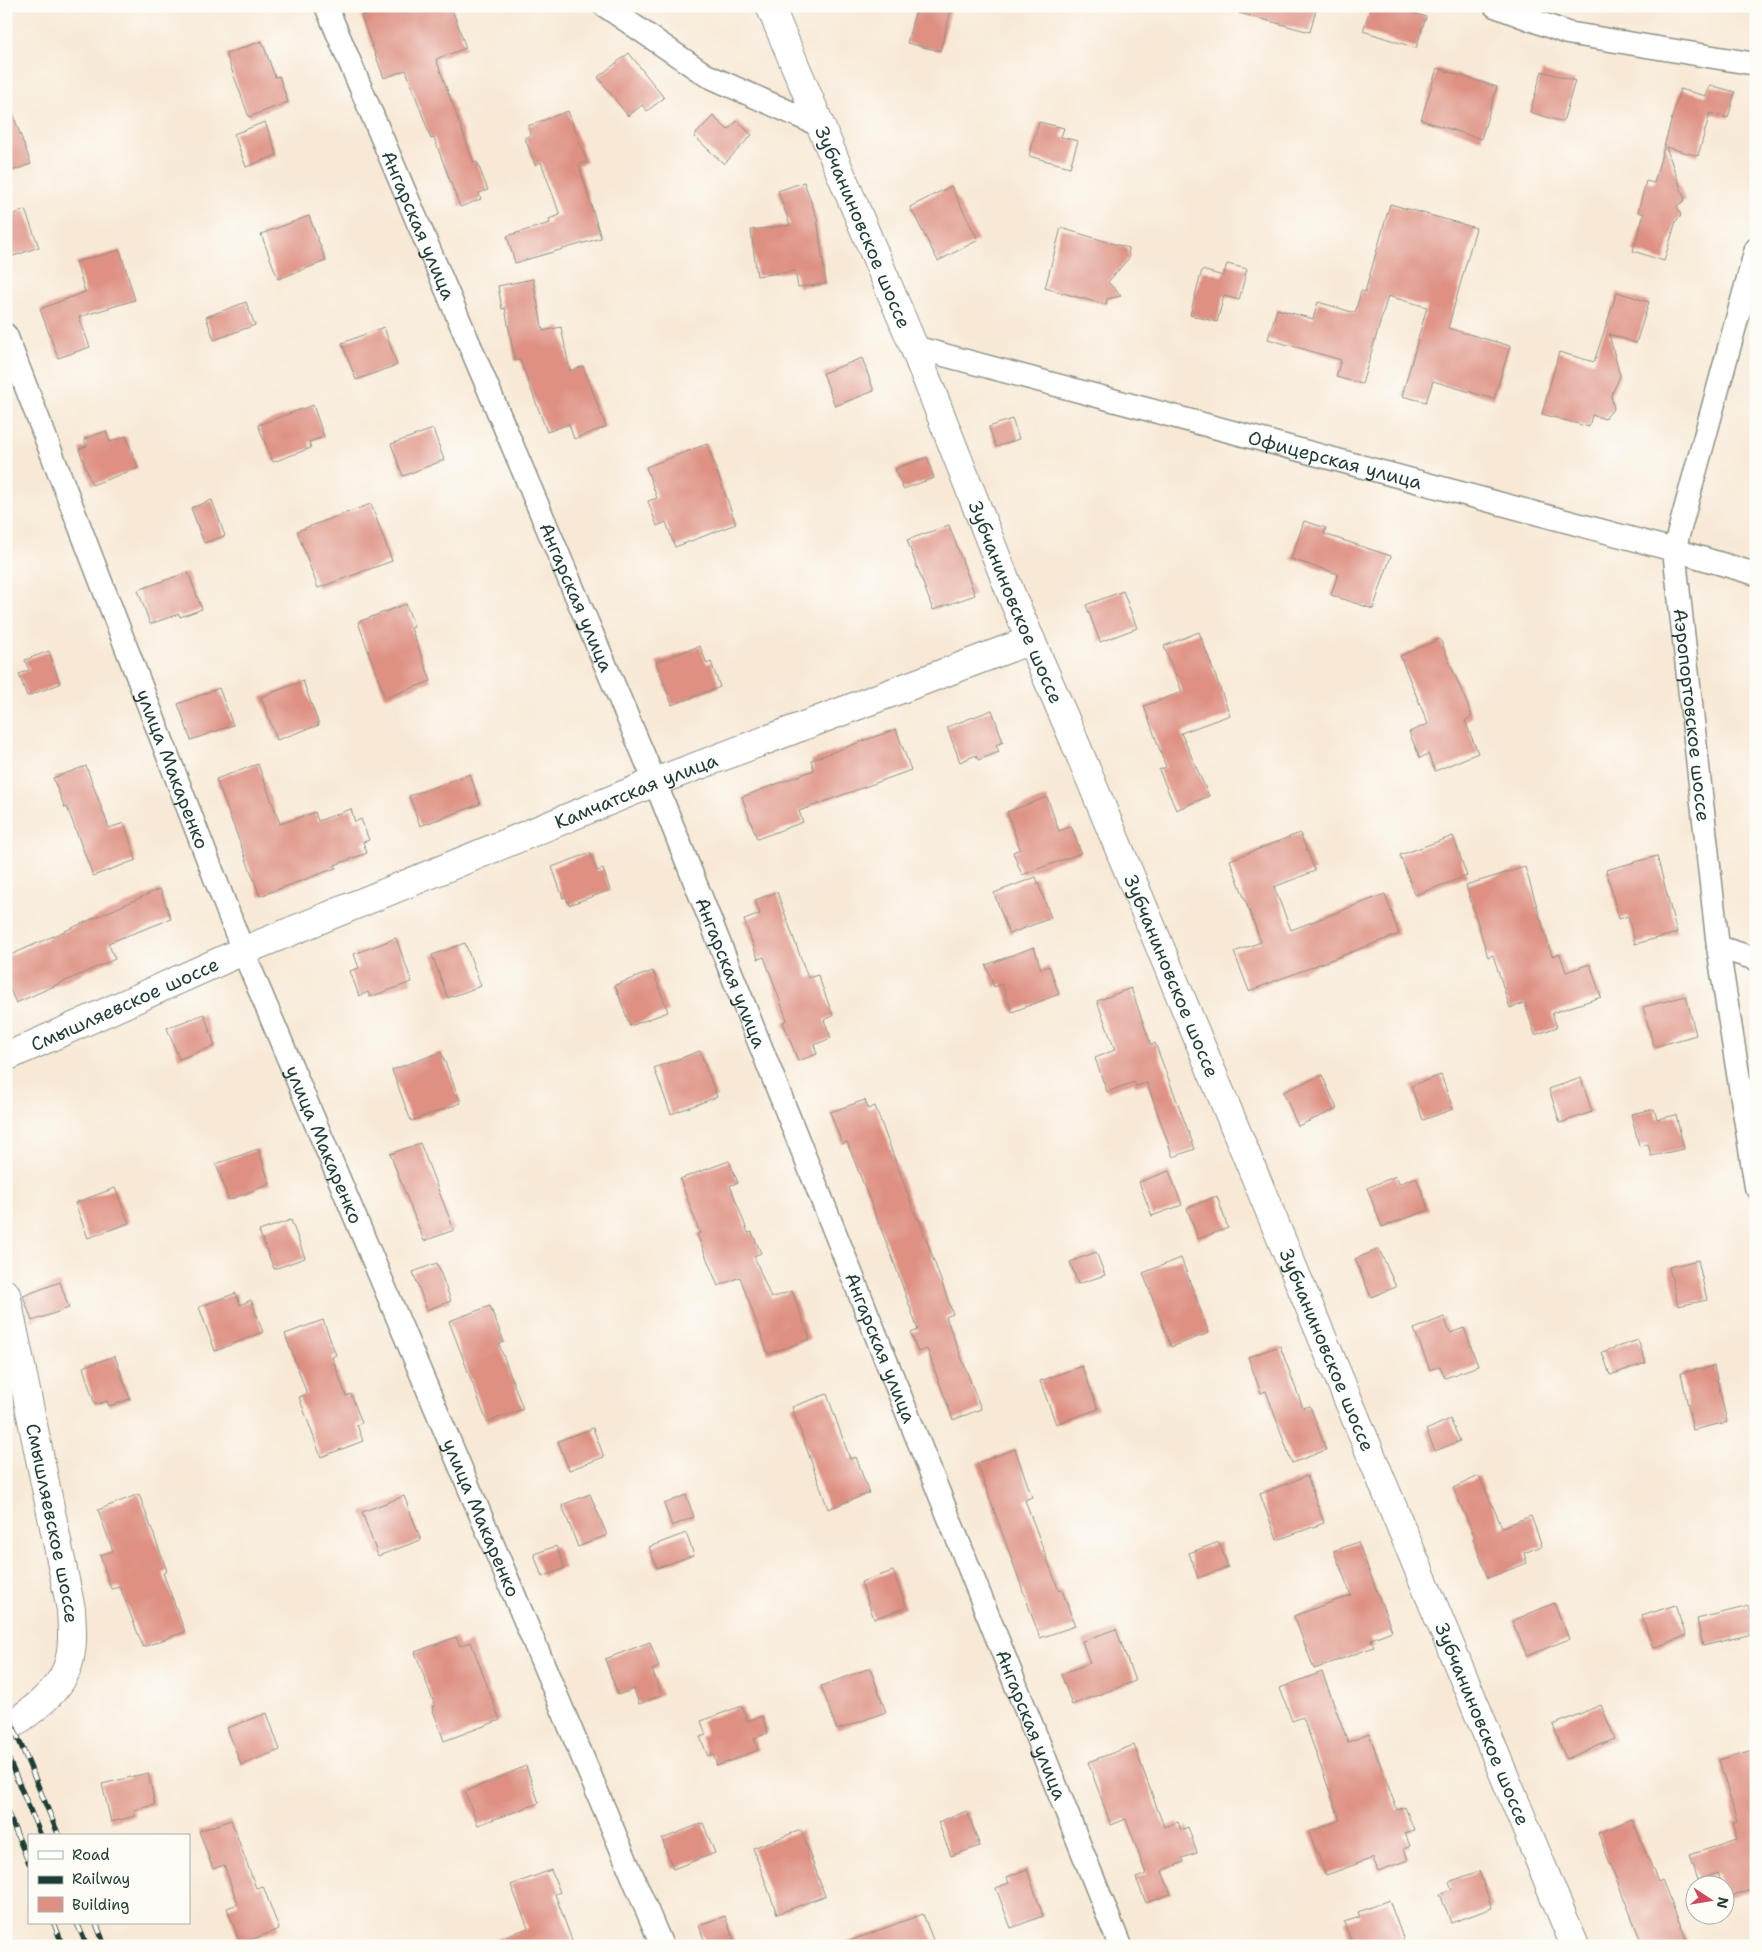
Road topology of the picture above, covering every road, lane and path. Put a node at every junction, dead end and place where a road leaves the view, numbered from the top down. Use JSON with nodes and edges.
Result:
{"nodes":[{"id":1,"x":326,"y":6,"type":"edge"},
{"id":2,"x":605,"y":6,"type":"edge"},
{"id":3,"x":770,"y":6,"type":"edge"},
{"id":4,"x":1495,"y":6,"type":"edge"},
{"id":5,"x":1756,"y":64,"type":"edge"},
{"id":6,"x":821,"y":126,"type":"junction"},
{"id":7,"x":1756,"y":249,"type":"edge"},
{"id":8,"x":6,"y":335,"type":"edge"},
{"id":9,"x":914,"y":348,"type":"junction"},
{"id":10,"x":1674,"y":550,"type":"junction"},
{"id":11,"x":1756,"y":574,"type":"edge"},
{"id":12,"x":1031,"y":640,"type":"junction"},
{"id":13,"x":655,"y":782,"type":"junction"},
{"id":14,"x":1718,"y":947,"type":"junction"},
{"id":15,"x":243,"y":951,"type":"junction"},
{"id":16,"x":1756,"y":959,"type":"edge"},
{"id":17,"x":6,"y":1057,"type":"edge"},
{"id":18,"x":1756,"y":1187,"type":"edge"},
{"id":19,"x":6,"y":1294,"type":"edge"},
{"id":20,"x":6,"y":1728,"type":"edge"},
{"id":21,"x":662,"y":1946,"type":"edge"},
{"id":22,"x":1120,"y":1946,"type":"edge"},
{"id":23,"x":1575,"y":1946,"type":"edge"}],
"edges":[{"from":1,"to":13,"type":"street","name":"Ангарская улица"},
{"from":2,"to":6,"type":"street"},
{"from":3,"to":6,"type":"main road","name":"Зубчаниновское шоссе"},
{"from":4,"to":5,"type":"street"},
{"from":6,"to":9,"type":"main road","name":"Зубчаниновское шоссе"},
{"from":7,"to":10,"type":"street","name":"Аэропортовское шоссе"},
{"from":8,"to":15,"type":"street","name":"улица Макаренко"},
{"from":9,"to":10,"type":"street","name":"Офицерская улица"},
{"from":9,"to":12,"type":"main road","name":"Зубчаниновское шоссе"},
{"from":10,"to":11,"type":"street","name":"Офицерская улица"},
{"from":10,"to":14,"type":"street","name":"Аэропортовское шоссе"},
{"from":12,"to":13,"type":"main road","name":"Камчатская улица"},
{"from":12,"to":23,"type":"main road","name":"Зубчаниновское шоссе"},
{"from":13,"to":15,"type":"main road","name":"Камчатская улица"},
{"from":13,"to":22,"type":"street","name":"Ангарская улица"},
{"from":14,"to":16,"type":"street"},
{"from":14,"to":18,"type":"street","name":"Аэропортовское шоссе"},
{"from":15,"to":17,"type":"main road","name":"Смышляевское шоссе"},
{"from":15,"to":21,"type":"street","name":"улица Макаренко"},
{"from":19,"to":20,"type":"main road","name":"Смышляевское шоссе"}]}
